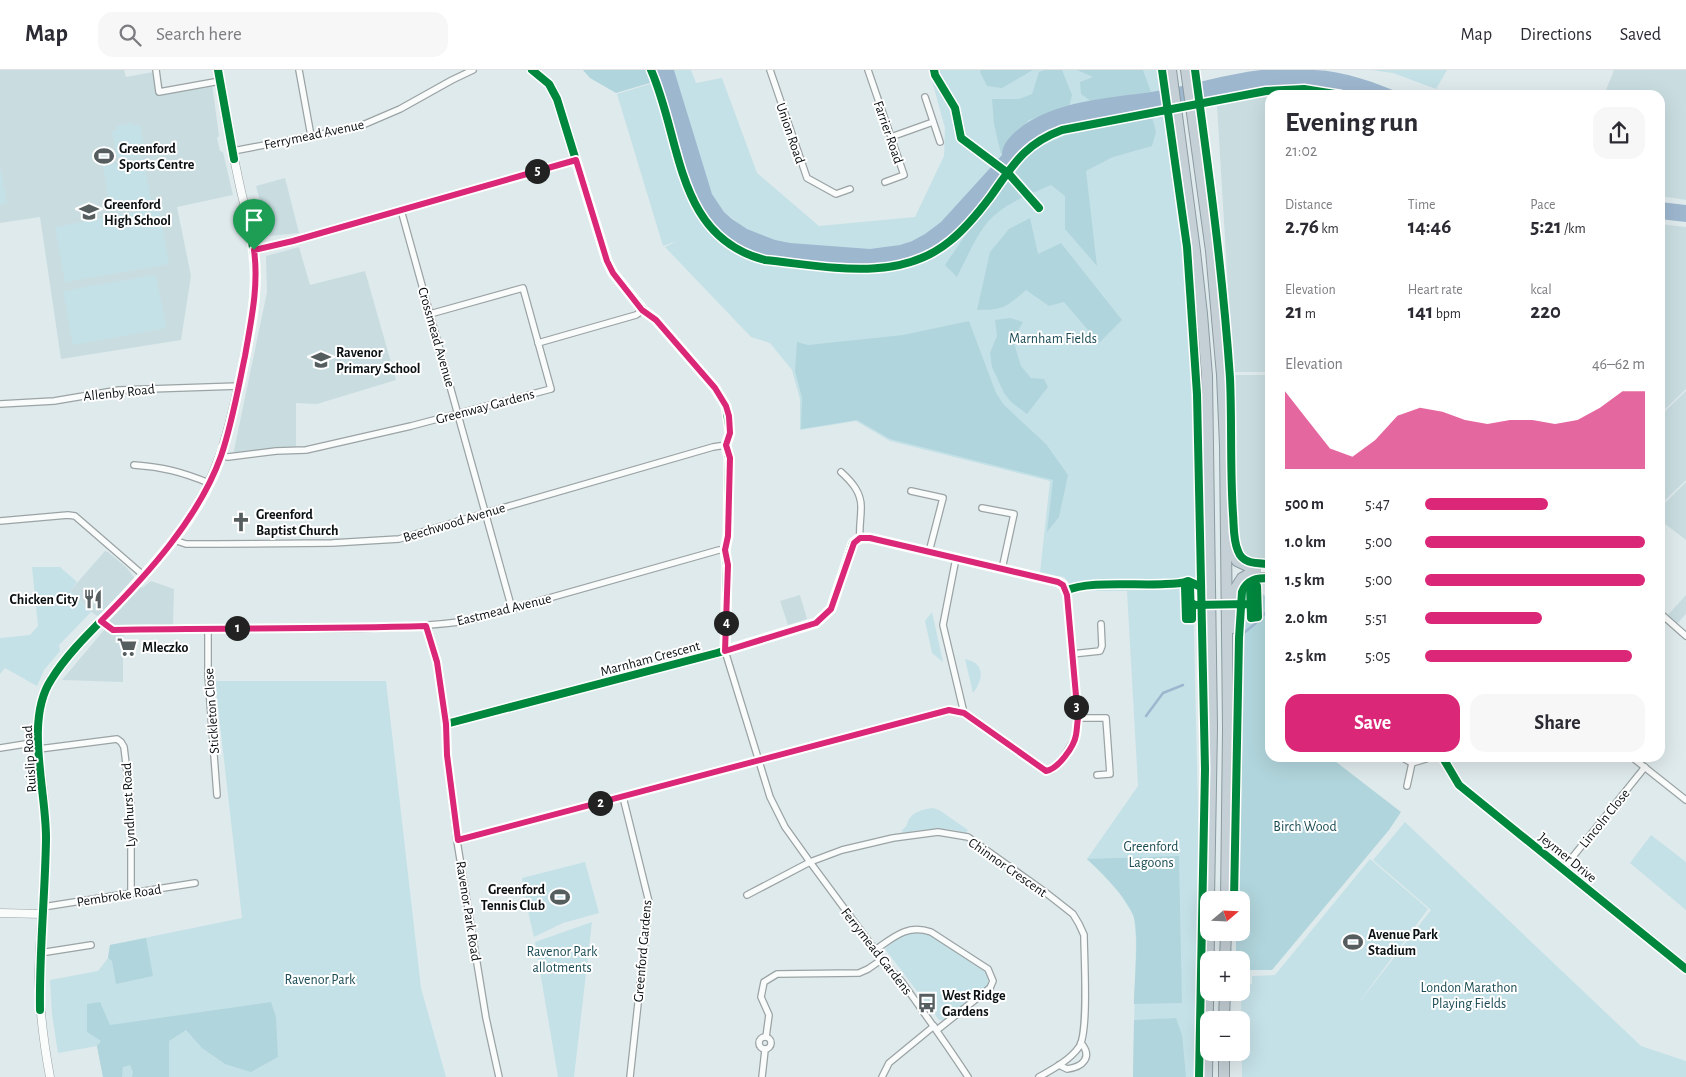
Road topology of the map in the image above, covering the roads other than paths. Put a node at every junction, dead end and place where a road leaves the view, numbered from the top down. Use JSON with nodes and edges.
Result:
{"nodes":[{"id":1,"x":156,"y":70,"type":"edge"},
{"id":2,"x":218,"y":70,"type":"edge"},
{"id":3,"x":299,"y":70,"type":"edge"},
{"id":4,"x":473,"y":70,"type":"edge"},
{"id":5,"x":532,"y":70,"type":"edge"},
{"id":6,"x":770,"y":70,"type":"edge"},
{"id":7,"x":868,"y":70,"type":"edge"},
{"id":8,"x":1186,"y":70,"type":"edge"},
{"id":9,"x":1171,"y":72,"type":"edge"},
{"id":10,"x":220,"y":80,"type":"junction"},
{"id":11,"x":925,"y":97,"type":"dead end"},
{"id":12,"x":933,"y":122,"type":"junction"},
{"id":13,"x":311,"y":136,"type":"junction"},
{"id":14,"x":891,"y":137,"type":"junction"},
{"id":15,"x":940,"y":142,"type":"dead end"},
{"id":16,"x":233,"y":151,"type":"junction"},
{"id":17,"x":576,"y":160,"type":"junction"},
{"id":18,"x":885,"y":182,"type":"dead end"},
{"id":19,"x":850,"y":189,"type":"dead end"},
{"id":20,"x":401,"y":210,"type":"junction"},
{"id":21,"x":254,"y":250,"type":"junction"},
{"id":22,"x":642,"y":310,"type":"junction"},
{"id":23,"x":430,"y":314,"type":"junction"},
{"id":24,"x":538,"y":343,"type":"junction"},
{"id":25,"x":239,"y":386,"type":"junction"},
{"id":26,"x":0,"y":404,"type":"edge"},
{"id":27,"x":458,"y":413,"type":"junction"},
{"id":28,"x":726,"y":445,"type":"junction"},
{"id":29,"x":221,"y":456,"type":"junction"},
{"id":30,"x":134,"y":465,"type":"dead end"},
{"id":31,"x":841,"y":472,"type":"dead end"},
{"id":32,"x":209,"y":483,"type":"junction"},
{"id":33,"x":911,"y":491,"type":"dead end"},
{"id":34,"x":982,"y":508,"type":"dead end"},
{"id":35,"x":485,"y":513,"type":"junction"},
{"id":36,"x":0,"y":520,"type":"edge"},
{"id":37,"x":860,"y":538,"type":"junction"},
{"id":38,"x":174,"y":540,"type":"junction"},
{"id":39,"x":1226,"y":543,"type":"junction"},
{"id":40,"x":725,"y":550,"type":"junction"},
{"id":41,"x":929,"y":552,"type":"junction"},
{"id":42,"x":956,"y":558,"type":"junction"},
{"id":43,"x":1002,"y":568,"type":"junction"},
{"id":44,"x":1265,"y":569,"type":"edge"},
{"id":45,"x":1256,"y":570,"type":"junction"},
{"id":46,"x":143,"y":575,"type":"junction"},
{"id":47,"x":512,"y":609,"type":"junction"},
{"id":48,"x":1665,"y":617,"type":"edge"},
{"id":49,"x":101,"y":621,"type":"junction"},
{"id":50,"x":1100,"y":624,"type":"dead end"},
{"id":51,"x":426,"y":626,"type":"junction"},
{"id":52,"x":208,"y":628,"type":"junction"},
{"id":53,"x":1686,"y":636,"type":"edge"},
{"id":54,"x":725,"y":651,"type":"junction"},
{"id":55,"x":1072,"y":654,"type":"junction"},
{"id":56,"x":964,"y":713,"type":"junction"},
{"id":57,"x":1078,"y":718,"type":"junction"},
{"id":58,"x":446,"y":724,"type":"junction"},
{"id":59,"x":1228,"y":729,"type":"junction"},
{"id":60,"x":39,"y":746,"type":"junction"},
{"id":61,"x":0,"y":748,"type":"edge"},
{"id":62,"x":757,"y":760,"type":"junction"},
{"id":63,"x":1415,"y":762,"type":"edge"},
{"id":64,"x":1445,"y":762,"type":"edge"},
{"id":65,"x":1638,"y":762,"type":"edge"},
{"id":66,"x":1412,"y":763,"type":"joint"},
{"id":67,"x":1645,"y":767,"type":"junction"},
{"id":68,"x":1097,"y":775,"type":"dead end"},
{"id":69,"x":1407,"y":786,"type":"dead end"},
{"id":70,"x":217,"y":795,"type":"dead end"},
{"id":71,"x":623,"y":797,"type":"junction"},
{"id":72,"x":1686,"y":800,"type":"edge"},
{"id":73,"x":458,"y":840,"type":"junction"},
{"id":74,"x":810,"y":862,"type":"junction"},
{"id":75,"x":1563,"y":869,"type":"junction"},
{"id":76,"x":194,"y":883,"type":"dead end"},
{"id":77,"x":1210,"y":891,"type":"edge"},
{"id":78,"x":1226,"y":891,"type":"edge"},
{"id":79,"x":131,"y":894,"type":"junction"},
{"id":80,"x":747,"y":895,"type":"dead end"},
{"id":81,"x":43,"y":910,"type":"junction"},
{"id":82,"x":0,"y":913,"type":"edge"},
{"id":83,"x":1209,"y":941,"type":"edge"},
{"id":84,"x":91,"y":944,"type":"dead end"},
{"id":85,"x":875,"y":950,"type":"junction"},
{"id":86,"x":40,"y":953,"type":"junction"},
{"id":87,"x":881,"y":960,"type":"junction"},
{"id":88,"x":1686,"y":969,"type":"edge"},
{"id":89,"x":935,"y":1028,"type":"junction"},
{"id":90,"x":766,"y":1037,"type":"junction"},
{"id":91,"x":1081,"y":1043,"type":"junction"},
{"id":92,"x":765,"y":1050,"type":"junction"},
{"id":93,"x":1224,"y":1061,"type":"edge"},
{"id":94,"x":1059,"y":1065,"type":"junction"},
{"id":95,"x":50,"y":1077,"type":"edge"},
{"id":96,"x":499,"y":1077,"type":"edge"},
{"id":97,"x":630,"y":1077,"type":"edge"},
{"id":98,"x":762,"y":1077,"type":"edge"},
{"id":99,"x":882,"y":1077,"type":"edge"},
{"id":100,"x":968,"y":1077,"type":"edge"},
{"id":101,"x":1039,"y":1077,"type":"edge"},
{"id":102,"x":1207,"y":1077,"type":"edge"},
{"id":103,"x":1224,"y":1077,"type":"edge"}],
"edges":[{"from":1,"to":10,"type":"street"},
{"from":2,"to":10,"type":"main road","name":"Ruislip Road"},
{"from":3,"to":13,"type":"street"},
{"from":4,"to":13,"type":"street","name":"Ferrymead Avenue"},
{"from":5,"to":17,"type":"street"},
{"from":6,"to":19,"type":"street","name":"Union Road"},
{"from":7,"to":14,"type":"street","name":"Farrier Road"},
{"from":8,"to":39,"type":"highway"},
{"from":9,"to":77,"type":"highway"},
{"from":10,"to":16,"type":"main road","name":"Ruislip Road"},
{"from":11,"to":12,"type":"street"},
{"from":12,"to":14,"type":"street"},
{"from":12,"to":15,"type":"street"},
{"from":13,"to":16,"type":"street","name":"Ferrymead Avenue"},
{"from":14,"to":18,"type":"street","name":"Farrier Road"},
{"from":16,"to":21,"type":"main road","name":"Ruislip Road"},
{"from":17,"to":20,"type":"street"},
{"from":17,"to":22,"type":"street"},
{"from":20,"to":21,"type":"street"},
{"from":20,"to":23,"type":"street","name":"Crossmead Avenue"},
{"from":21,"to":25,"type":"main road","name":"Ruislip Road"},
{"from":22,"to":24,"type":"street"},
{"from":22,"to":28,"type":"street"},
{"from":23,"to":24,"type":"street","name":"Greenway Gardens"},
{"from":23,"to":27,"type":"street","name":"Crossmead Avenue"},
{"from":24,"to":27,"type":"street","name":"Greenway Gardens"},
{"from":25,"to":26,"type":"street","name":"Allenby Road"},
{"from":25,"to":29,"type":"main road","name":"Ruislip Road"},
{"from":27,"to":29,"type":"street","name":"Greenway Gardens"},
{"from":27,"to":35,"type":"street","name":"Crossmead Avenue"},
{"from":28,"to":35,"type":"street","name":"Beechwood Avenue"},
{"from":28,"to":40,"type":"street"},
{"from":29,"to":32,"type":"main road","name":"Ruislip Road"},
{"from":30,"to":32,"type":"street"},
{"from":31,"to":37,"type":"street"},
{"from":32,"to":38,"type":"main road","name":"Ruislip Road"},
{"from":33,"to":41,"type":"street"},
{"from":34,"to":43,"type":"street"},
{"from":35,"to":38,"type":"street","name":"Beechwood Avenue"},
{"from":35,"to":47,"type":"street","name":"Crossmead Avenue"},
{"from":36,"to":46,"type":"street"},
{"from":37,"to":41,"type":"street"},
{"from":37,"to":54,"type":"street","name":"Marnham Crescent"},
{"from":38,"to":46,"type":"main road","name":"Ruislip Road"},
{"from":39,"to":45,"type":"highway"},
{"from":39,"to":59,"type":"highway"},
{"from":40,"to":47,"type":"street","name":"Eastmead Avenue"},
{"from":40,"to":54,"type":"street"},
{"from":41,"to":42,"type":"street"},
{"from":42,"to":43,"type":"street"},
{"from":42,"to":56,"type":"street"},
{"from":43,"to":55,"type":"street"},
{"from":44,"to":45,"type":"street"},
{"from":45,"to":59,"type":"highway"},
{"from":46,"to":49,"type":"main road","name":"Ruislip Road"},
{"from":47,"to":51,"type":"street","name":"Eastmead Avenue"},
{"from":48,"to":53,"type":"street"},
{"from":49,"to":52,"type":"street","name":"Eastmead Avenue"},
{"from":49,"to":60,"type":"main road","name":"Ruislip Road"},
{"from":50,"to":55,"type":"street"},
{"from":51,"to":52,"type":"street","name":"Eastmead Avenue"},
{"from":51,"to":58,"type":"street","name":"Ravenor Park Road"},
{"from":52,"to":70,"type":"street","name":"Stickleton Close"},
{"from":54,"to":58,"type":"street","name":"Marnham Crescent"},
{"from":54,"to":62,"type":"street"},
{"from":55,"to":57,"type":"street"},
{"from":56,"to":57,"type":"street"},
{"from":56,"to":62,"type":"street"},
{"from":57,"to":68,"type":"street"},
{"from":58,"to":73,"type":"street","name":"Ravenor Park Road"},
{"from":59,"to":78,"type":"highway"},
{"from":60,"to":61,"type":"street"},
{"from":60,"to":79,"type":"street","name":"Lyndhurst Road"},
{"from":60,"to":81,"type":"main road","name":"Ruislip Road"},
{"from":62,"to":71,"type":"street"},
{"from":62,"to":74,"type":"street","name":"Ferrymead Gardens"},
{"from":63,"to":66,"type":"street"},
{"from":64,"to":75,"type":"street","name":"Jeymer Drive"},
{"from":65,"to":67,"type":"street"},
{"from":66,"to":69,"type":"street"},
{"from":67,"to":72,"type":"street"},
{"from":67,"to":75,"type":"street","name":"Lincoln Close"},
{"from":71,"to":73,"type":"street"},
{"from":71,"to":97,"type":"street","name":"Greenford Gardens"},
{"from":73,"to":96,"type":"street","name":"Ravenor Park Road"},
{"from":74,"to":80,"type":"street","name":"Chinnor Crescent"},
{"from":74,"to":85,"type":"street","name":"Ferrymead Gardens"},
{"from":74,"to":91,"type":"street","name":"Chinnor Crescent"},
{"from":75,"to":88,"type":"street","name":"Jeymer Drive"},
{"from":76,"to":79,"type":"street","name":"Pembroke Road"},
{"from":79,"to":81,"type":"street","name":"Pembroke Road"},
{"from":81,"to":82,"type":"main road"},
{"from":81,"to":86,"type":"main road","name":"Ruislip Road"},
{"from":83,"to":102,"type":"highway"},
{"from":84,"to":86,"type":"street"},
{"from":85,"to":87,"type":"street","name":"Ferrymead Gardens"},
{"from":85,"to":89,"type":"street"},
{"from":86,"to":95,"type":"main road","name":"Ruislip Road"},
{"from":87,"to":89,"type":"street","name":"Ferrymead Gardens"},
{"from":87,"to":90,"type":"street"},
{"from":89,"to":99,"type":"street"},
{"from":89,"to":100,"type":"street","name":"Ferrymead Gardens"},
{"from":90,"to":92,"type":"street"},
{"from":90,"to":92,"type":"street"},
{"from":91,"to":94,"type":"street","name":"Chinnor Crescent"},
{"from":91,"to":94,"type":"street","name":"Chinnor Crescent"},
{"from":92,"to":98,"type":"street"},
{"from":93,"to":103,"type":"highway"},
{"from":94,"to":101,"type":"street","name":"Chinnor Crescent"}]}
